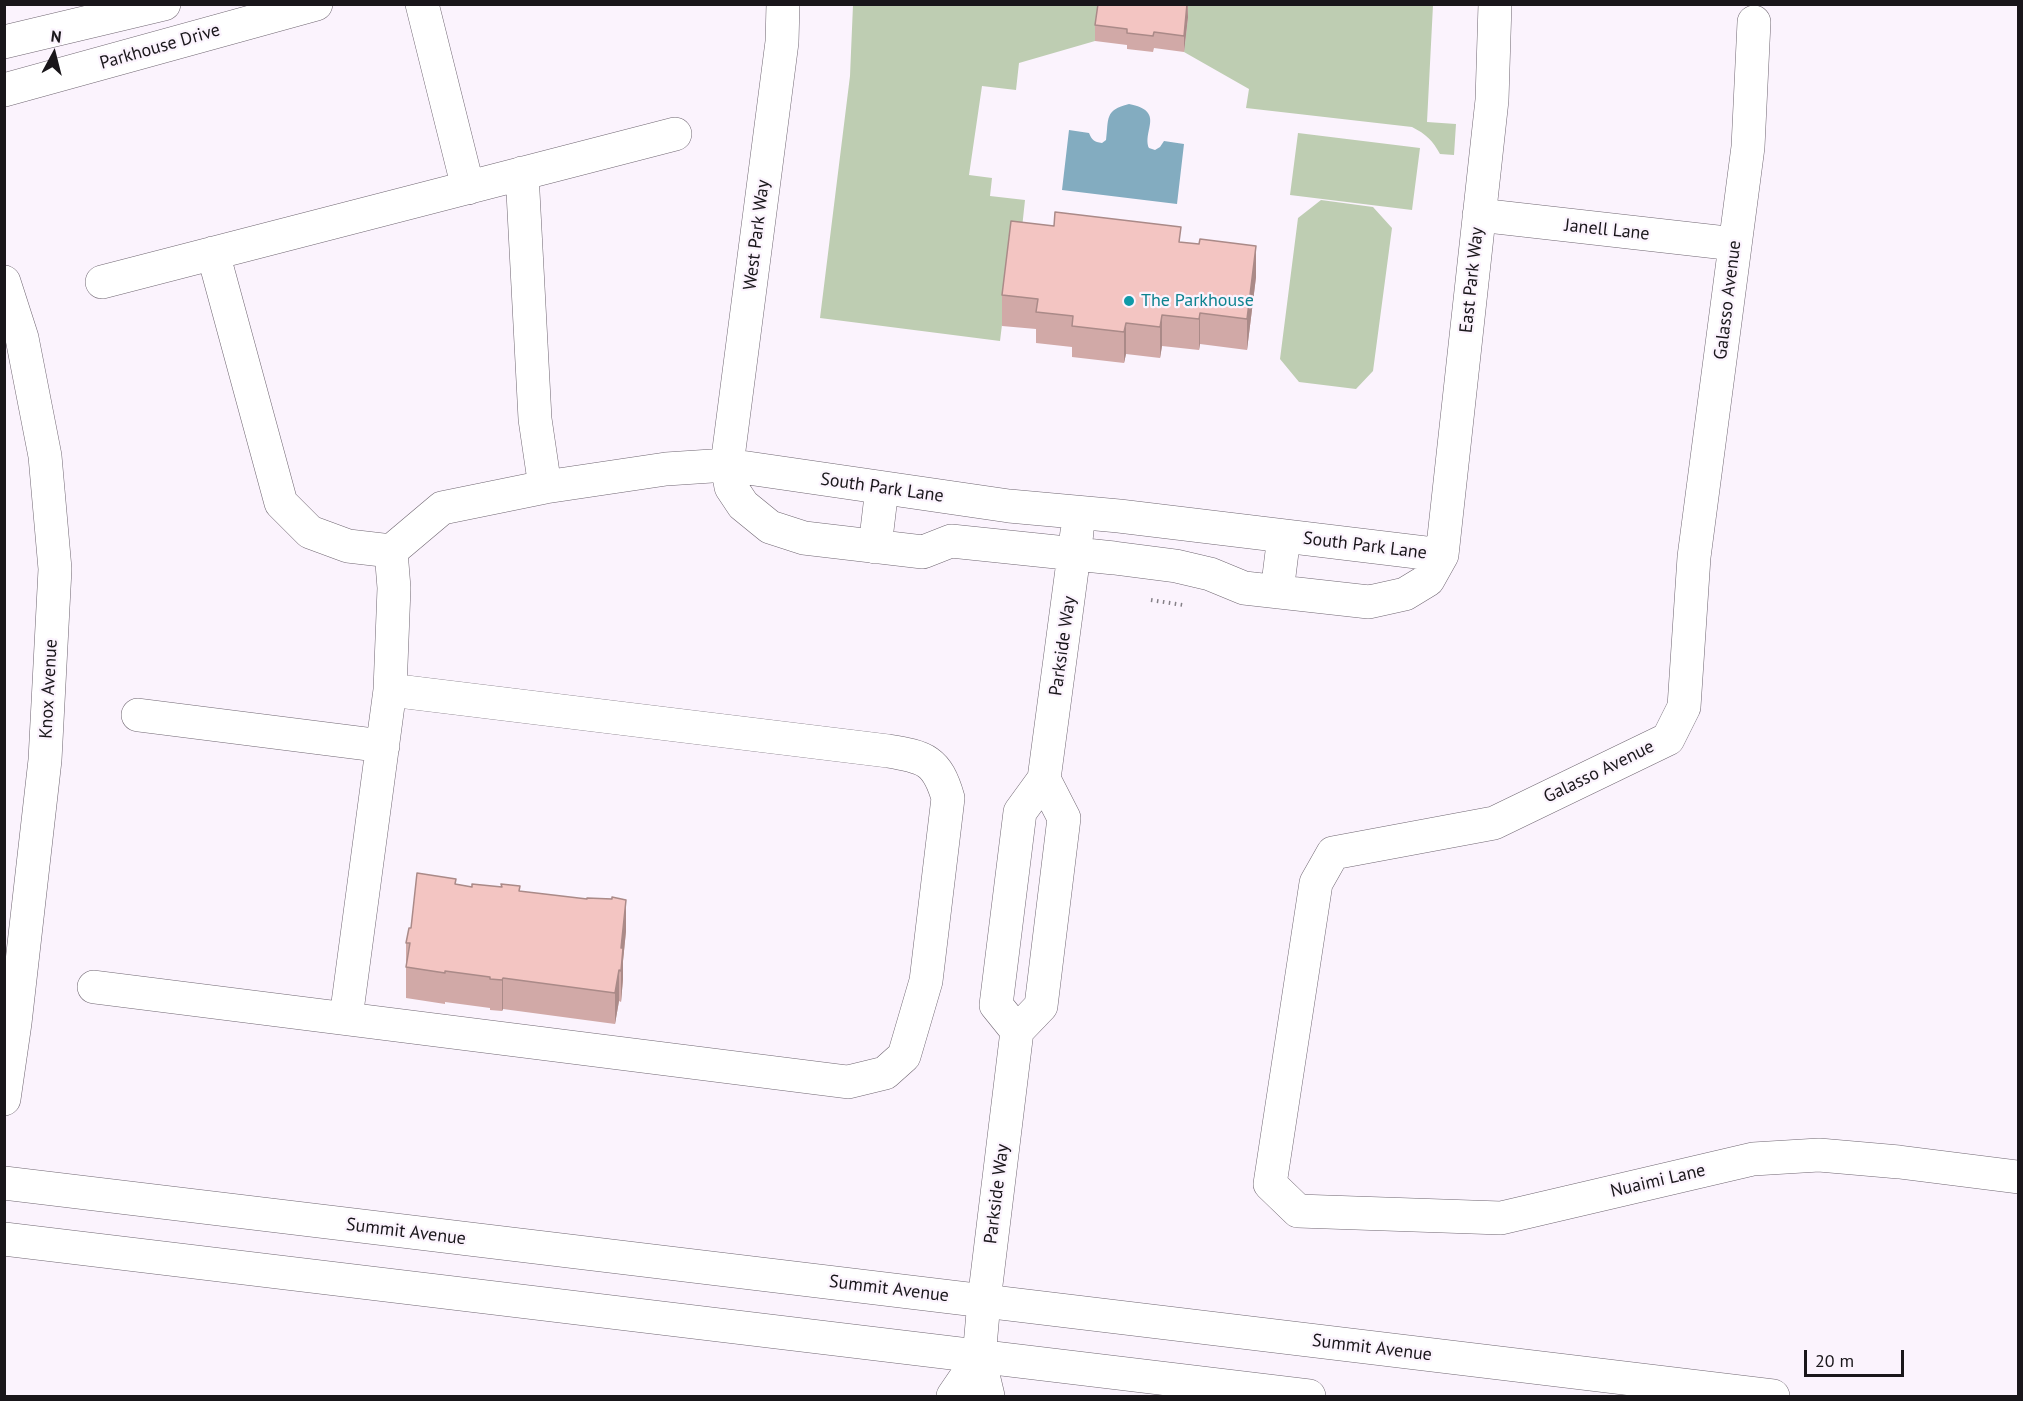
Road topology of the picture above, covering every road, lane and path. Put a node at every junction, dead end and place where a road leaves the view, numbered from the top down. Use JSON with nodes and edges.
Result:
{"nodes":[{"id":1,"x":164,"y":4,"type":"edge"},
{"id":2,"x":176,"y":4,"type":"edge"},
{"id":3,"x":316,"y":4,"type":"edge"},
{"id":4,"x":422,"y":4,"type":"edge"},
{"id":5,"x":783,"y":4,"type":"edge"},
{"id":6,"x":1495,"y":4,"type":"edge"},
{"id":7,"x":105,"y":19,"type":"junction"},
{"id":8,"x":1754,"y":22,"type":"dead end"},
{"id":9,"x":186,"y":41,"type":"junction"},
{"id":10,"x":4,"y":42,"type":"edge"},
{"id":11,"x":116,"y":60,"type":"junction"},
{"id":12,"x":4,"y":90,"type":"edge"},
{"id":13,"x":675,"y":134,"type":"dead end"},
{"id":14,"x":522,"y":173,"type":"junction"},
{"id":15,"x":468,"y":188,"type":"junction"},
{"id":16,"x":1479,"y":215,"type":"junction"},
{"id":17,"x":1735,"y":244,"type":"junction"},
{"id":18,"x":213,"y":254,"type":"junction"},
{"id":19,"x":4,"y":282,"type":"edge"},
{"id":20,"x":102,"y":282,"type":"dead end"},
{"id":21,"x":727,"y":465,"type":"junction"},
{"id":22,"x":545,"y":487,"type":"junction"},
{"id":23,"x":882,"y":488,"type":"junction"},
{"id":24,"x":1079,"y":512,"type":"junction"},
{"id":25,"x":1284,"y":536,"type":"junction"},
{"id":26,"x":875,"y":547,"type":"junction"},
{"id":27,"x":4,"y":551,"type":"edge"},
{"id":28,"x":391,"y":551,"type":"junction"},
{"id":29,"x":1076,"y":555,"type":"junction"},
{"id":30,"x":1442,"y":555,"type":"junction"},
{"id":31,"x":1277,"y":592,"type":"junction"},
{"id":32,"x":4,"y":618,"type":"edge"},
{"id":33,"x":390,"y":690,"type":"junction"},
{"id":34,"x":138,"y":714,"type":"dead end"},
{"id":35,"x":383,"y":746,"type":"junction"},
{"id":36,"x":1044,"y":778,"type":"junction"},
{"id":37,"x":94,"y":987,"type":"dead end"},
{"id":38,"x":346,"y":1018,"type":"junction"},
{"id":39,"x":1017,"y":1031,"type":"junction"},
{"id":40,"x":4,"y":1099,"type":"edge"},
{"id":41,"x":2019,"y":1177,"type":"edge"},
{"id":42,"x":4,"y":1183,"type":"edge"},
{"id":43,"x":1298,"y":1211,"type":"joint"},
{"id":44,"x":4,"y":1239,"type":"edge"},
{"id":45,"x":984,"y":1300,"type":"junction"},
{"id":46,"x":979,"y":1358,"type":"junction"},
{"id":47,"x":953,"y":1396,"type":"edge"},
{"id":48,"x":988,"y":1396,"type":"edge"},
{"id":49,"x":1309,"y":1396,"type":"edge"},
{"id":50,"x":1773,"y":1396,"type":"edge"}],
"edges":[{"from":1,"to":7,"type":"street"},
{"from":2,"to":9,"type":"street"},
{"from":3,"to":9,"type":"street","name":"Parkhouse Drive"},
{"from":4,"to":15,"type":"street"},
{"from":5,"to":21,"type":"street","name":"West Park Way"},
{"from":6,"to":16,"type":"street","name":"East Park Way"},
{"from":7,"to":10,"type":"street"},
{"from":7,"to":11,"type":"street"},
{"from":8,"to":17,"type":"street","name":"Galasso Avenue"},
{"from":9,"to":11,"type":"street","name":"Parkhouse Drive"},
{"from":11,"to":12,"type":"street","name":"Parkhouse Drive"},
{"from":13,"to":14,"type":"street"},
{"from":14,"to":15,"type":"street"},
{"from":14,"to":22,"type":"street"},
{"from":15,"to":18,"type":"street"},
{"from":16,"to":17,"type":"street","name":"Janell Lane"},
{"from":16,"to":30,"type":"street","name":"East Park Way"},
{"from":17,"to":43,"type":"street","name":"Galasso Avenue"},
{"from":18,"to":20,"type":"street"},
{"from":18,"to":28,"type":"street"},
{"from":19,"to":40,"type":"street","name":"Knox Avenue"},
{"from":21,"to":22,"type":"street"},
{"from":21,"to":23,"type":"street","name":"South Park Lane"},
{"from":21,"to":26,"type":"street","name":"South Park Lane"},
{"from":22,"to":28,"type":"street"},
{"from":23,"to":24,"type":"street","name":"South Park Lane"},
{"from":23,"to":26,"type":"street"},
{"from":24,"to":25,"type":"street","name":"South Park Lane"},
{"from":24,"to":29,"type":"street","name":"Parkside Way"},
{"from":25,"to":30,"type":"street","name":"South Park Lane"},
{"from":25,"to":31,"type":"street"},
{"from":26,"to":29,"type":"street","name":"South Park Lane"},
{"from":27,"to":32,"type":"path"},
{"from":28,"to":33,"type":"street"},
{"from":29,"to":31,"type":"street","name":"South Park Lane"},
{"from":29,"to":36,"type":"street","name":"Parkside Way"},
{"from":30,"to":31,"type":"street","name":"South Park Lane"},
{"from":33,"to":35,"type":"street"},
{"from":33,"to":38,"type":"street"},
{"from":34,"to":35,"type":"street"},
{"from":35,"to":38,"type":"street"},
{"from":36,"to":39,"type":"street"},
{"from":36,"to":39,"type":"street","name":"Parkside Way"},
{"from":37,"to":38,"type":"street"},
{"from":39,"to":45,"type":"street","name":"Parkside Way"},
{"from":41,"to":43,"type":"street","name":"Nuaimi Lane"},
{"from":42,"to":45,"type":"street","name":"Summit Avenue"},
{"from":44,"to":46,"type":"street"},
{"from":45,"to":46,"type":"street","name":"Parkside Way"},
{"from":45,"to":50,"type":"street","name":"Summit Avenue"},
{"from":46,"to":47,"type":"street","name":"Parkside Way"},
{"from":46,"to":48,"type":"street","name":"Parkside Way"},
{"from":46,"to":49,"type":"street"}]}
